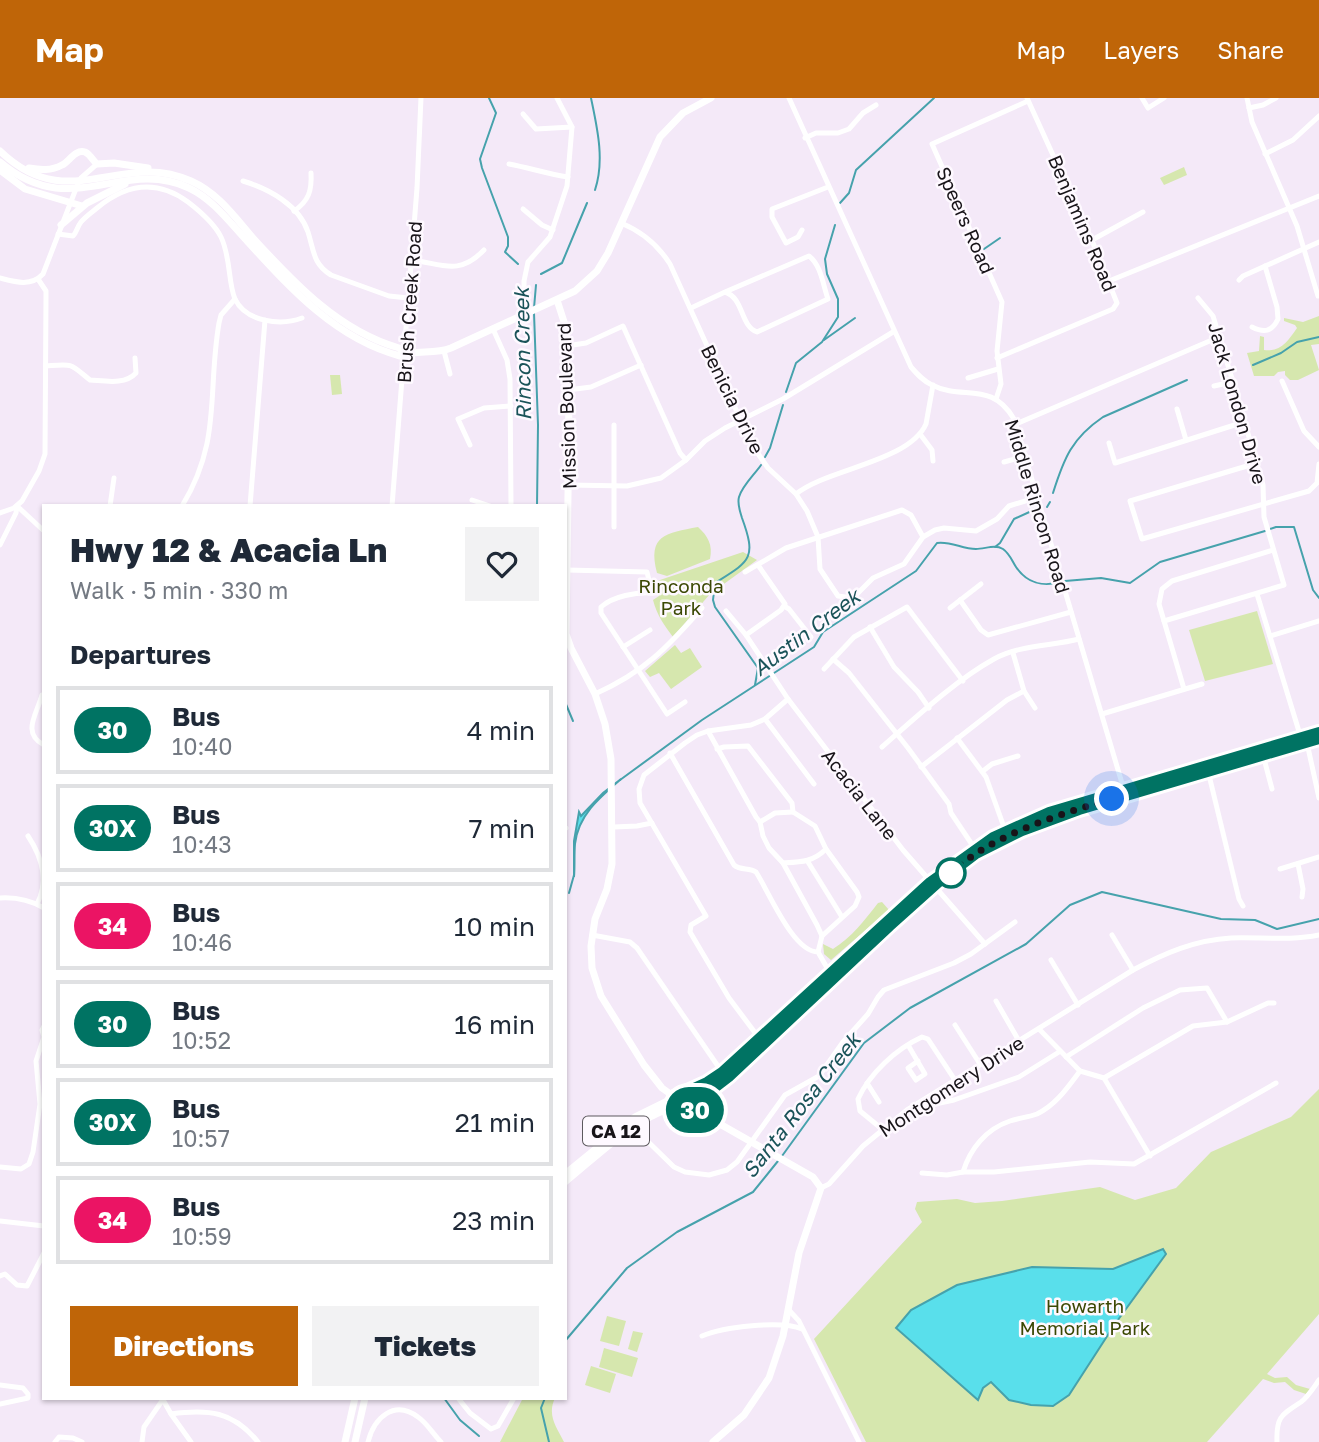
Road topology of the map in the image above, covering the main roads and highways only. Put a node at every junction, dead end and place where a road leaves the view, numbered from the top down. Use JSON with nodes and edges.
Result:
{"nodes":[{"id":1,"x":711,"y":98,"type":"edge"},
{"id":2,"x":0,"y":150,"type":"edge"},
{"id":3,"x":9,"y":159,"type":"junction"},
{"id":4,"x":0,"y":162,"type":"edge"},
{"id":5,"x":0,"y":170,"type":"edge"},
{"id":6,"x":172,"y":174,"type":"junction"},
{"id":7,"x":147,"y":178,"type":"junction"},
{"id":8,"x":63,"y":186,"type":"junction"},
{"id":9,"x":82,"y":206,"type":"junction"},
{"id":10,"x":61,"y":225,"type":"road end"},
{"id":11,"x":557,"y":300,"type":"junction"},
{"id":12,"x":405,"y":353,"type":"junction"},
{"id":13,"x":567,"y":570,"type":"edge"},
{"id":14,"x":1319,"y":732,"type":"edge"},
{"id":15,"x":1319,"y":739,"type":"edge"},
{"id":16,"x":1303,"y":741,"type":"junction"},
{"id":17,"x":1125,"y":792,"type":"junction"},
{"id":18,"x":932,"y":884,"type":"junction"},
{"id":19,"x":833,"y":976,"type":"junction"},
{"id":20,"x":653,"y":1078,"type":"junction"},
{"id":21,"x":710,"y":1091,"type":"junction"},
{"id":22,"x":674,"y":1097,"type":"junction"},
{"id":23,"x":683,"y":1103,"type":"junction"},
{"id":24,"x":653,"y":1106,"type":"junction"},
{"id":25,"x":716,"y":1121,"type":"junction"},
{"id":26,"x":567,"y":1172,"type":"edge"},
{"id":27,"x":567,"y":1180,"type":"edge"},
{"id":28,"x":821,"y":1188,"type":"joint"},
{"id":29,"x":355,"y":1400,"type":"edge"},
{"id":30,"x":365,"y":1400,"type":"edge"},
{"id":31,"x":345,"y":1442,"type":"edge"},
{"id":32,"x":355,"y":1442,"type":"edge"},
{"id":33,"x":713,"y":1442,"type":"edge"}],
"edges":[{"from":1,"to":11,"type":"main road"},
{"from":2,"to":3,"type":"main road"},
{"from":3,"to":6,"type":"main road"},
{"from":3,"to":8,"type":"main road"},
{"from":4,"to":8,"type":"main road"},
{"from":5,"to":9,"type":"main road"},
{"from":6,"to":8,"type":"main road"},
{"from":6,"to":12,"type":"main road"},
{"from":7,"to":8,"type":"main road"},
{"from":7,"to":9,"type":"main road"},
{"from":7,"to":12,"type":"main road"},
{"from":9,"to":10,"type":"main road"},
{"from":11,"to":12,"type":"main road"},
{"from":11,"to":13,"type":"main road","name":"Mission Boulevard"},
{"from":13,"to":20,"type":"main road","name":"Mission Boulevard"},
{"from":14,"to":16,"type":"main road","number":"CA 12"},
{"from":15,"to":16,"type":"main road","number":"CA 12"},
{"from":16,"to":17,"type":"main road","number":"CA 12"},
{"from":16,"to":17,"type":"main road","number":"CA 12"},
{"from":17,"to":18,"type":"main road","number":"CA 12"},
{"from":17,"to":18,"type":"main road","number":"CA 12"},
{"from":18,"to":19,"type":"main road","number":"CA 12"},
{"from":19,"to":21,"type":"main road","number":"CA 12"},
{"from":19,"to":22,"type":"main road","number":"CA 12"},
{"from":20,"to":22,"type":"main road","name":"Mission Boulevard"},
{"from":20,"to":24,"type":"main road"},
{"from":21,"to":23,"type":"main road","number":"CA 12"},
{"from":21,"to":25,"type":"main road"},
{"from":22,"to":23,"type":"main road","name":"Mission Boulevard"},
{"from":22,"to":24,"type":"main road","number":"CA 12"},
{"from":23,"to":25,"type":"main road","name":"Mission Boulevard"},
{"from":23,"to":27,"type":"main road","number":"CA 12"},
{"from":24,"to":26,"type":"main road","number":"CA 12"},
{"from":25,"to":28,"type":"main road","name":"Mission Boulevard"},
{"from":28,"to":33,"type":"main road","name":"Montgomery Drive"},
{"from":29,"to":31,"type":"main road"},
{"from":30,"to":32,"type":"main road"}]}
